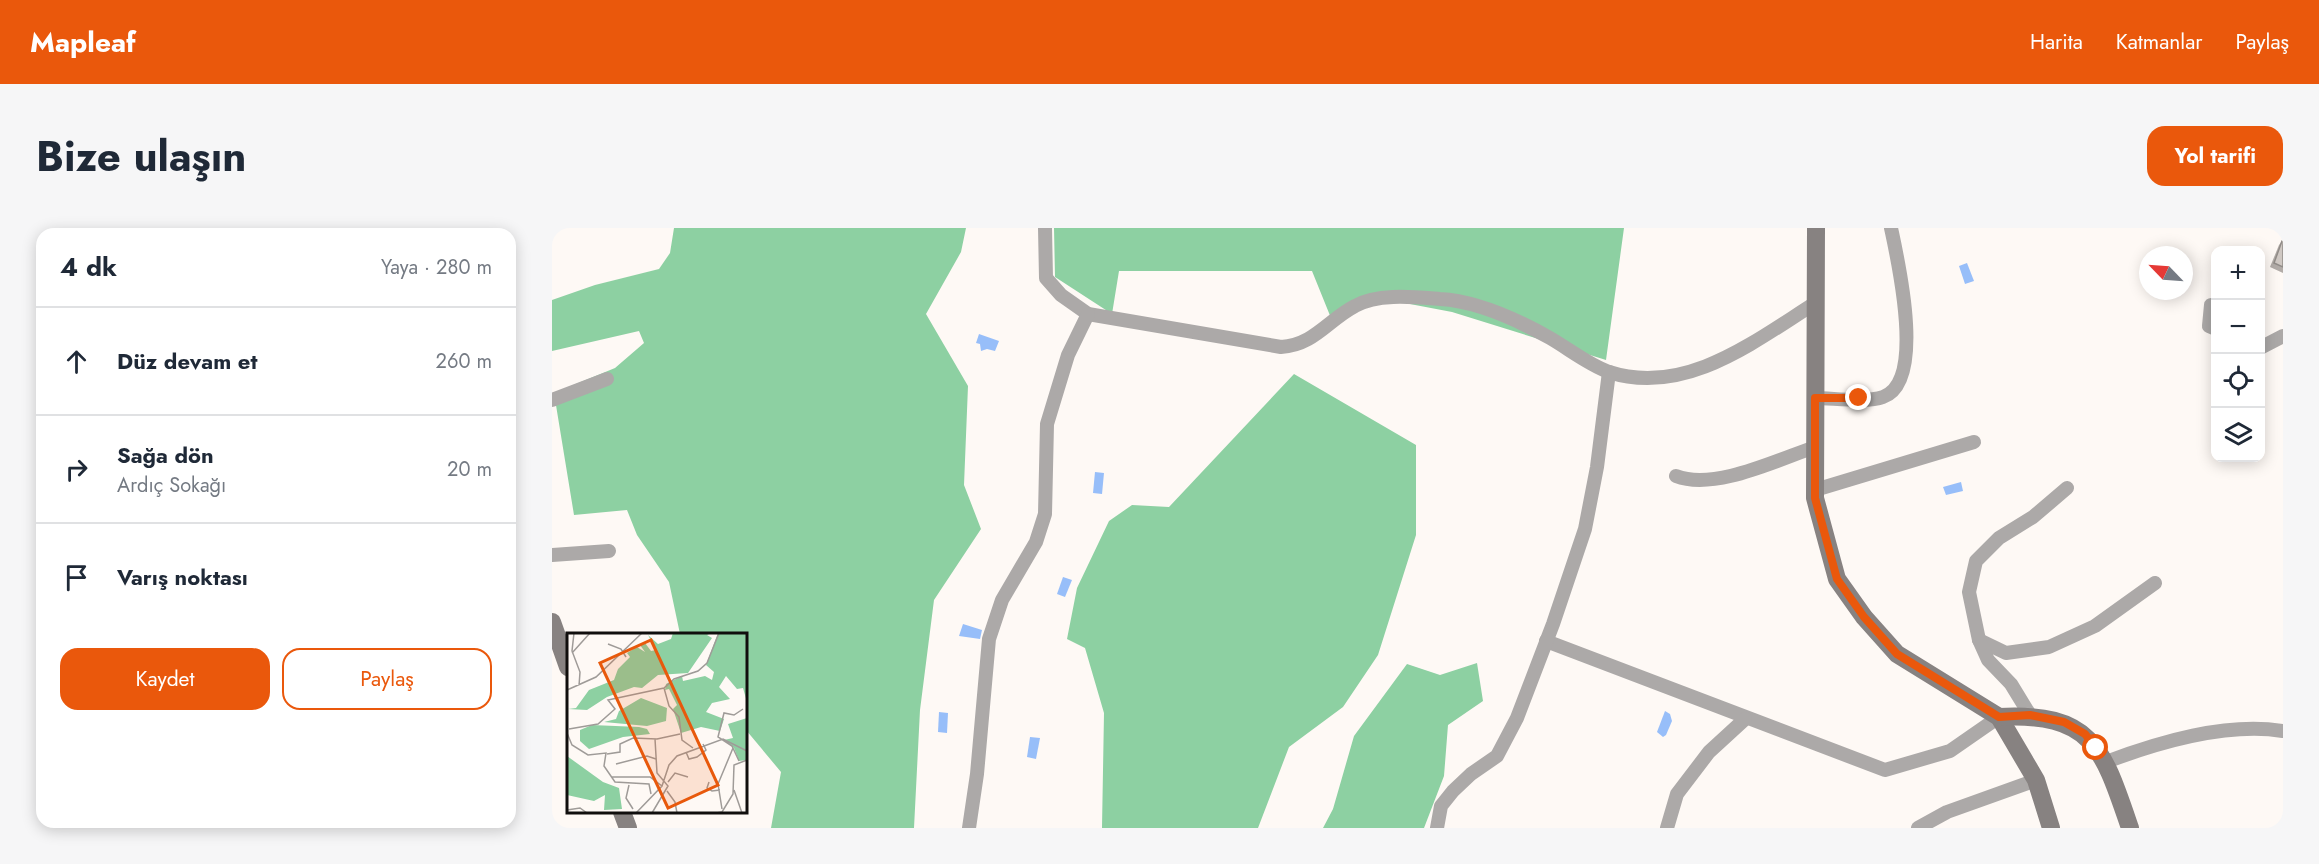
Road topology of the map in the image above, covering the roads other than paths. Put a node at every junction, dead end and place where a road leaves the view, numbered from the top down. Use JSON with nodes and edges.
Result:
{"nodes":[{"id":1,"x":1045,"y":228,"type":"edge"},
{"id":2,"x":1816,"y":228,"type":"edge"},
{"id":3,"x":1892,"y":228,"type":"edge"},
{"id":4,"x":1817,"y":302,"type":"junction"},
{"id":5,"x":2211,"y":305,"type":"dead end"},
{"id":6,"x":1088,"y":314,"type":"junction"},
{"id":7,"x":2211,"y":326,"type":"edge"},
{"id":8,"x":2283,"y":336,"type":"edge"},
{"id":9,"x":2265,"y":345,"type":"edge"},
{"id":10,"x":1609,"y":372,"type":"junction"},
{"id":11,"x":607,"y":379,"type":"dead end"},
{"id":12,"x":1815,"y":398,"type":"junction"},
{"id":13,"x":552,"y":400,"type":"edge"},
{"id":14,"x":1974,"y":441,"type":"dead end"},
{"id":15,"x":1815,"y":447,"type":"junction"},
{"id":16,"x":1676,"y":476,"type":"dead end"},
{"id":17,"x":2067,"y":488,"type":"dead end"},
{"id":18,"x":1815,"y":490,"type":"junction"},
{"id":19,"x":609,"y":551,"type":"dead end"},
{"id":20,"x":552,"y":555,"type":"edge"},
{"id":21,"x":2155,"y":583,"type":"dead end"},
{"id":22,"x":552,"y":622,"type":"edge"},
{"id":23,"x":1979,"y":640,"type":"junction"},
{"id":24,"x":1546,"y":641,"type":"junction"},
{"id":25,"x":567,"y":663,"type":"edge"},
{"id":26,"x":2030,"y":715,"type":"junction"},
{"id":27,"x":1999,"y":717,"type":"junction"},
{"id":28,"x":1745,"y":719,"type":"junction"},
{"id":29,"x":2283,"y":731,"type":"edge"},
{"id":30,"x":2106,"y":762,"type":"junction"},
{"id":31,"x":2036,"y":780,"type":"junction"},
{"id":32,"x":622,"y":813,"type":"edge"},
{"id":33,"x":628,"y":828,"type":"edge"},
{"id":34,"x":969,"y":828,"type":"edge"},
{"id":35,"x":1437,"y":828,"type":"edge"},
{"id":36,"x":1667,"y":828,"type":"edge"},
{"id":37,"x":1918,"y":828,"type":"edge"},
{"id":38,"x":2051,"y":828,"type":"edge"},
{"id":39,"x":2130,"y":828,"type":"edge"}],
"edges":[{"from":1,"to":6,"type":"street"},
{"from":2,"to":4,"type":"street"},
{"from":3,"to":12,"type":"street"},
{"from":4,"to":10,"type":"street"},
{"from":4,"to":12,"type":"street"},
{"from":5,"to":7,"type":"street"},
{"from":6,"to":10,"type":"street"},
{"from":6,"to":34,"type":"street"},
{"from":8,"to":9,"type":"street"},
{"from":10,"to":24,"type":"street"},
{"from":11,"to":13,"type":"street"},
{"from":12,"to":15,"type":"street"},
{"from":14,"to":18,"type":"street"},
{"from":15,"to":16,"type":"street"},
{"from":15,"to":18,"type":"street"},
{"from":17,"to":23,"type":"street"},
{"from":18,"to":27,"type":"street"},
{"from":19,"to":20,"type":"street"},
{"from":21,"to":23,"type":"street"},
{"from":22,"to":25,"type":"street"},
{"from":23,"to":26,"type":"street"},
{"from":24,"to":28,"type":"street"},
{"from":24,"to":35,"type":"street"},
{"from":26,"to":27,"type":"street"},
{"from":26,"to":30,"type":"street"},
{"from":27,"to":28,"type":"street"},
{"from":27,"to":31,"type":"street"},
{"from":28,"to":36,"type":"street"},
{"from":29,"to":30,"type":"street"},
{"from":30,"to":39,"type":"street"},
{"from":31,"to":37,"type":"street"},
{"from":31,"to":38,"type":"street"},
{"from":32,"to":33,"type":"street"}]}
